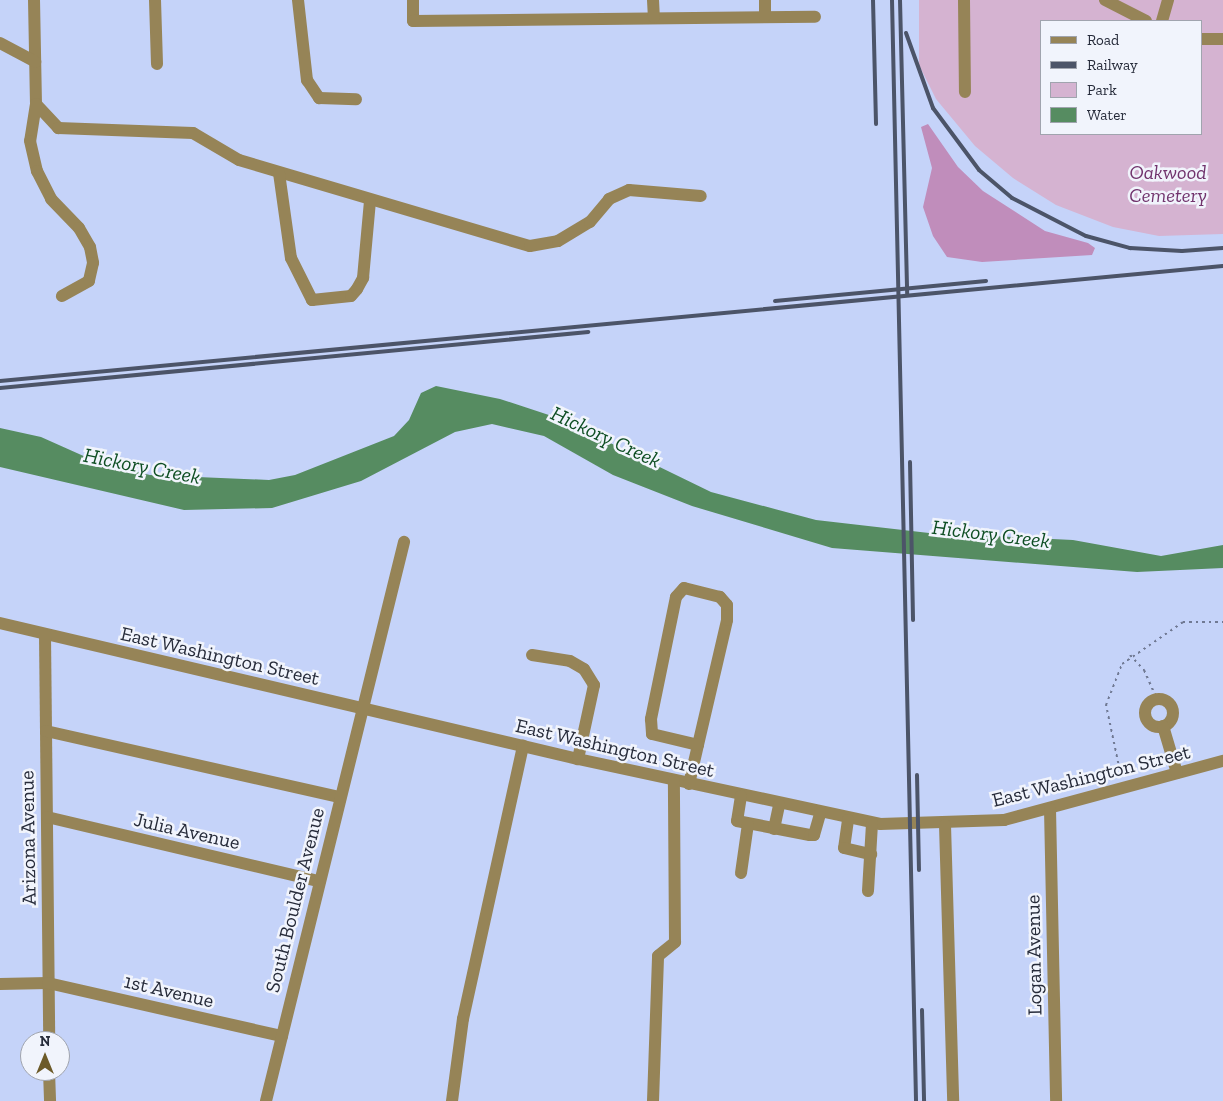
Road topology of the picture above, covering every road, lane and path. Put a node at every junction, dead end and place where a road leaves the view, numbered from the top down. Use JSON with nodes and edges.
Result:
{"nodes":[{"id":1,"x":34,"y":0,"type":"edge"},
{"id":2,"x":155,"y":0,"type":"edge"},
{"id":3,"x":298,"y":0,"type":"edge"},
{"id":4,"x":413,"y":0,"type":"edge"},
{"id":5,"x":653,"y":0,"type":"edge"},
{"id":6,"x":765,"y":0,"type":"edge"},
{"id":7,"x":964,"y":0,"type":"edge"},
{"id":8,"x":1105,"y":0,"type":"edge"},
{"id":9,"x":1168,"y":0,"type":"edge"},
{"id":10,"x":766,"y":16,"type":"junction"},
{"id":11,"x":654,"y":17,"type":"junction"},
{"id":12,"x":815,"y":17,"type":"dead end"},
{"id":13,"x":1144,"y":20,"type":"edge"},
{"id":14,"x":1162,"y":20,"type":"edge"},
{"id":15,"x":1203,"y":39,"type":"edge"},
{"id":16,"x":1223,"y":40,"type":"edge"},
{"id":17,"x":0,"y":43,"type":"edge"},
{"id":18,"x":35,"y":62,"type":"junction"},
{"id":19,"x":157,"y":64,"type":"dead end"},
{"id":20,"x":965,"y":92,"type":"dead end"},
{"id":21,"x":356,"y":99,"type":"dead end"},
{"id":22,"x":36,"y":104,"type":"junction"},
{"id":23,"x":279,"y":173,"type":"junction"},
{"id":24,"x":701,"y":196,"type":"dead end"},
{"id":25,"x":370,"y":201,"type":"junction"},
{"id":26,"x":62,"y":296,"type":"dead end"},
{"id":27,"x":404,"y":542,"type":"dead end"},
{"id":28,"x":1223,"y":622,"type":"edge"},
{"id":29,"x":0,"y":623,"type":"edge"},
{"id":30,"x":45,"y":635,"type":"junction"},
{"id":31,"x":532,"y":655,"type":"dead end"},
{"id":32,"x":1130,"y":655,"type":"junction"},
{"id":33,"x":1157,"y":699,"type":"junction"},
{"id":34,"x":363,"y":708,"type":"junction"},
{"id":35,"x":1163,"y":726,"type":"junction"},
{"id":36,"x":46,"y":731,"type":"junction"},
{"id":37,"x":698,"y":745,"type":"junction"},
{"id":38,"x":523,"y":746,"type":"junction"},
{"id":39,"x":578,"y":759,"type":"junction"},
{"id":40,"x":1223,"y":761,"type":"edge"},
{"id":41,"x":1177,"y":773,"type":"junction"},
{"id":42,"x":674,"y":781,"type":"junction"},
{"id":43,"x":688,"y":784,"type":"junction"},
{"id":44,"x":1124,"y":788,"type":"junction"},
{"id":45,"x":740,"y":796,"type":"junction"},
{"id":46,"x":340,"y":797,"type":"junction"},
{"id":47,"x":779,"y":805,"type":"junction"},
{"id":48,"x":1050,"y":809,"type":"junction"},
{"id":49,"x":820,"y":814,"type":"junction"},
{"id":50,"x":47,"y":817,"type":"junction"},
{"id":51,"x":848,"y":820,"type":"junction"},
{"id":52,"x":872,"y":823,"type":"junction"},
{"id":53,"x":748,"y":824,"type":"junction"},
{"id":54,"x":945,"y":825,"type":"junction"},
{"id":55,"x":774,"y":829,"type":"junction"},
{"id":56,"x":871,"y":854,"type":"junction"},
{"id":57,"x":740,"y":873,"type":"dead end"},
{"id":58,"x":318,"y":881,"type":"junction"},
{"id":59,"x":868,"y":891,"type":"dead end"},
{"id":60,"x":48,"y":983,"type":"junction"},
{"id":61,"x":0,"y":984,"type":"edge"},
{"id":62,"x":49,"y":1031,"type":"edge"},
{"id":63,"x":282,"y":1036,"type":"junction"},
{"id":64,"x":49,"y":1081,"type":"edge"},
{"id":65,"x":50,"y":1101,"type":"edge"},
{"id":66,"x":266,"y":1101,"type":"edge"},
{"id":67,"x":452,"y":1101,"type":"edge"},
{"id":68,"x":653,"y":1101,"type":"edge"},
{"id":69,"x":952,"y":1101,"type":"edge"},
{"id":70,"x":1056,"y":1101,"type":"edge"}],
"edges":[{"from":1,"to":18,"type":"street"},
{"from":2,"to":19,"type":"street"},
{"from":3,"to":21,"type":"street"},
{"from":4,"to":11,"type":"street"},
{"from":5,"to":11,"type":"street"},
{"from":6,"to":10,"type":"street"},
{"from":7,"to":20,"type":"street"},
{"from":8,"to":13,"type":"street"},
{"from":9,"to":14,"type":"street"},
{"from":10,"to":11,"type":"street"},
{"from":10,"to":12,"type":"street"},
{"from":15,"to":16,"type":"street"},
{"from":17,"to":18,"type":"street"},
{"from":18,"to":22,"type":"street"},
{"from":22,"to":23,"type":"street"},
{"from":22,"to":26,"type":"street"},
{"from":23,"to":25,"type":"street"},
{"from":23,"to":25,"type":"street"},
{"from":24,"to":25,"type":"street"},
{"from":27,"to":34,"type":"street","name":"South Boulder Avenue"},
{"from":28,"to":32,"type":"path"},
{"from":29,"to":30,"type":"street","name":"East Washington Street"},
{"from":30,"to":34,"type":"street","name":"East Washington Street"},
{"from":30,"to":36,"type":"street","name":"Arizona Avenue"},
{"from":31,"to":39,"type":"street"},
{"from":32,"to":33,"type":"path"},
{"from":32,"to":44,"type":"path"},
{"from":33,"to":35,"type":"street"},
{"from":33,"to":35,"type":"street"},
{"from":34,"to":38,"type":"street","name":"East Washington Street"},
{"from":34,"to":46,"type":"street","name":"South Boulder Avenue"},
{"from":35,"to":41,"type":"street"},
{"from":36,"to":46,"type":"street"},
{"from":36,"to":50,"type":"street","name":"Arizona Avenue"},
{"from":37,"to":37,"type":"street"},
{"from":37,"to":43,"type":"street"},
{"from":38,"to":39,"type":"street","name":"East Washington Street"},
{"from":38,"to":67,"type":"street"},
{"from":39,"to":42,"type":"street","name":"East Washington Street"},
{"from":40,"to":41,"type":"street","name":"East Washington Street"},
{"from":41,"to":44,"type":"street","name":"East Washington Street"},
{"from":42,"to":43,"type":"street","name":"East Washington Street"},
{"from":42,"to":68,"type":"street"},
{"from":43,"to":45,"type":"street","name":"East Washington Street"},
{"from":44,"to":48,"type":"street","name":"East Washington Street"},
{"from":45,"to":47,"type":"street","name":"East Washington Street"},
{"from":45,"to":53,"type":"street"},
{"from":46,"to":58,"type":"street","name":"South Boulder Avenue"},
{"from":47,"to":49,"type":"street","name":"East Washington Street"},
{"from":47,"to":55,"type":"street"},
{"from":48,"to":54,"type":"street","name":"East Washington Street"},
{"from":48,"to":70,"type":"street","name":"Logan Avenue"},
{"from":49,"to":51,"type":"street","name":"East Washington Street"},
{"from":49,"to":55,"type":"street"},
{"from":50,"to":58,"type":"street","name":"Julia Avenue"},
{"from":50,"to":60,"type":"street","name":"Arizona Avenue"},
{"from":51,"to":52,"type":"street","name":"East Washington Street"},
{"from":51,"to":56,"type":"street"},
{"from":52,"to":54,"type":"street","name":"East Washington Street"},
{"from":52,"to":56,"type":"street"},
{"from":53,"to":55,"type":"street"},
{"from":53,"to":57,"type":"street"},
{"from":54,"to":69,"type":"street"},
{"from":56,"to":59,"type":"street"},
{"from":58,"to":63,"type":"street","name":"South Boulder Avenue"},
{"from":60,"to":61,"type":"street","name":"1st Avenue"},
{"from":60,"to":62,"type":"street","name":"Arizona Avenue"},
{"from":60,"to":63,"type":"street","name":"1st Avenue"},
{"from":63,"to":66,"type":"street","name":"South Boulder Avenue"},
{"from":64,"to":65,"type":"street"}]}
